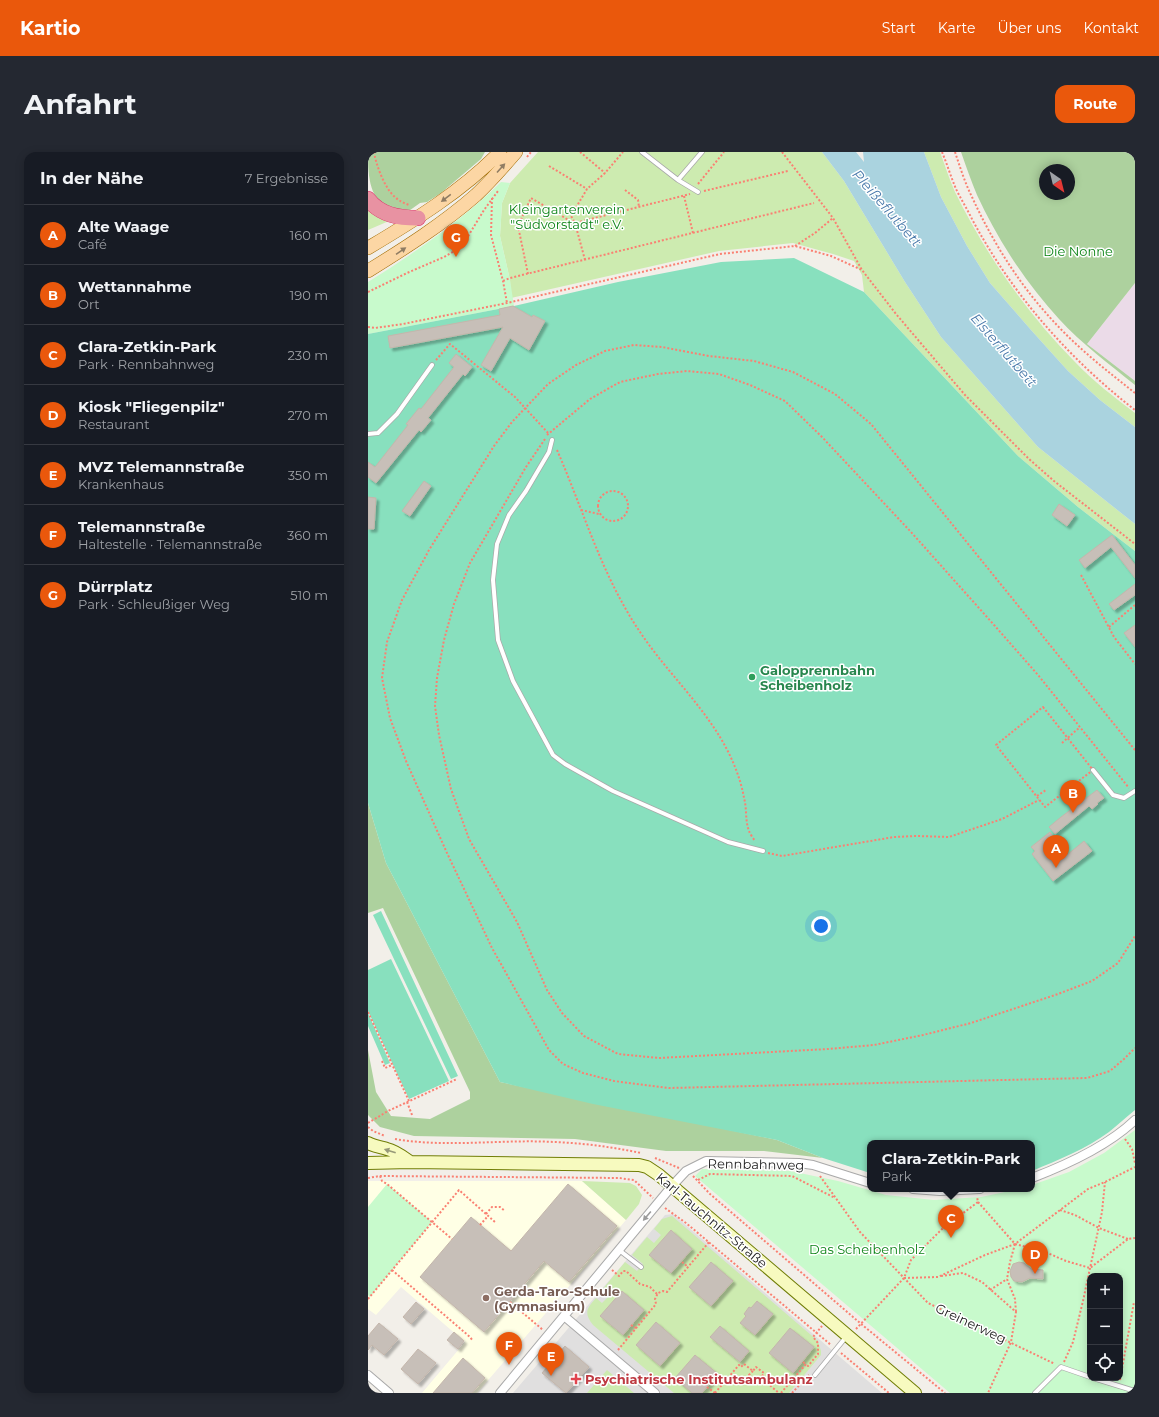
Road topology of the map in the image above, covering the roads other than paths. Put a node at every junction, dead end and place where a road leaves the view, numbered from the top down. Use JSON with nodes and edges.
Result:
{"nodes":[{"id":1,"x":516,"y":152,"type":"edge"},
{"id":2,"x":642,"y":152,"type":"edge"},
{"id":3,"x":702,"y":152,"type":"edge"},
{"id":4,"x":494,"y":156,"type":"edge"},
{"id":5,"x":678,"y":180,"type":"junction"},
{"id":6,"x":698,"y":192,"type":"road end"},
{"id":7,"x":368,"y":199,"type":"edge"},
{"id":8,"x":414,"y":212,"type":"junction"},
{"id":9,"x":368,"y":248,"type":"edge"},
{"id":10,"x":368,"y":271,"type":"edge"},
{"id":11,"x":432,"y":365,"type":"road end"},
{"id":12,"x":368,"y":434,"type":"edge"},
{"id":13,"x":552,"y":440,"type":"road end"},
{"id":14,"x":1093,"y":770,"type":"road end"},
{"id":15,"x":1134,"y":792,"type":"edge"},
{"id":16,"x":763,"y":851,"type":"road end"},
{"id":17,"x":1135,"y":1120,"type":"edge"},
{"id":18,"x":368,"y":1143,"type":"edge"},
{"id":19,"x":410,"y":1162,"type":"junction"},
{"id":20,"x":368,"y":1163,"type":"edge"},
{"id":21,"x":1035,"y":1177,"type":"edge"},
{"id":22,"x":867,"y":1182,"type":"edge"},
{"id":23,"x":672,"y":1186,"type":"junction"},
{"id":24,"x":619,"y":1250,"type":"junction"},
{"id":25,"x":641,"y":1268,"type":"dead end"},
{"id":26,"x":564,"y":1316,"type":"junction"},
{"id":27,"x":848,"y":1336,"type":"junction"},
{"id":28,"x":368,"y":1375,"type":"edge"},
{"id":29,"x":815,"y":1375,"type":"dead end"},
{"id":30,"x":1087,"y":1377,"type":"edge"},
{"id":31,"x":1101,"y":1381,"type":"edge"},
{"id":32,"x":1135,"y":1391,"type":"edge"},
{"id":33,"x":384,"y":1392,"type":"edge"},
{"id":34,"x":500,"y":1393,"type":"edge"},
{"id":35,"x":655,"y":1393,"type":"edge"},
{"id":36,"x":915,"y":1393,"type":"edge"},
{"id":37,"x":1035,"y":1393,"type":"edge"}],
"edges":[{"from":10,"to":1,"type":"main road","one_way":true},
{"from":2,"to":5,"type":"lane"},
{"from":3,"to":5,"type":"lane"},
{"from":4,"to":8,"type":"main road","one_way":true},
{"from":5,"to":6,"type":"lane"},
{"from":7,"to":8,"type":"highway"},
{"from":8,"to":9,"type":"main road"},
{"from":11,"to":12,"type":"lane"},
{"from":13,"to":16,"type":"lane"},
{"from":14,"to":15,"type":"lane"},
{"from":17,"to":21,"type":"street"},
{"from":19,"to":18,"type":"main road","one_way":true},
{"from":19,"to":20,"type":"main road","name":"Karl-Tauchnitz-Straße"},
{"from":19,"to":23,"type":"main road","name":"Karl-Tauchnitz-Straße"},
{"from":22,"to":23,"type":"street","name":"Rennbahnweg"},
{"from":23,"to":24,"type":"street","name":"Rennbahnweg","one_way":true},
{"from":23,"to":27,"type":"main road","name":"Karl-Tauchnitz-Straße"},
{"from":24,"to":25,"type":"lane"},
{"from":24,"to":26,"type":"street","name":"Rennbahnweg"},
{"from":26,"to":34,"type":"street","name":"Rennbahnweg"},
{"from":26,"to":35,"type":"street"},
{"from":27,"to":29,"type":"lane"},
{"from":27,"to":36,"type":"main road","name":"Karl-Tauchnitz-Straße"},
{"from":28,"to":33,"type":"street"},
{"from":30,"to":37,"type":"lane"},
{"from":31,"to":32,"type":"lane"}]}
